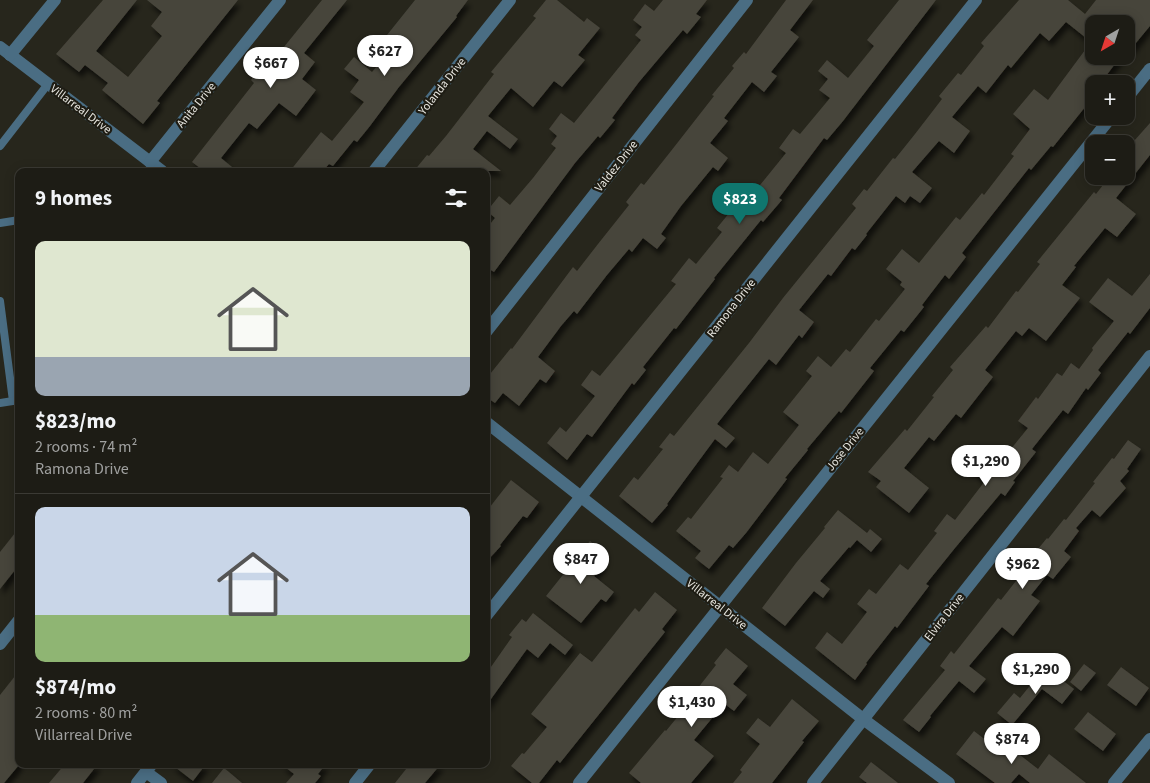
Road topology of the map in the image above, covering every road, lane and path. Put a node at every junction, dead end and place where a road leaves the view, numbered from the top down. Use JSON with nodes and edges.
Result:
{"nodes":[{"id":1,"x":55,"y":0,"type":"edge"},
{"id":2,"x":280,"y":0,"type":"edge"},
{"id":3,"x":510,"y":0,"type":"edge"},
{"id":4,"x":746,"y":0,"type":"edge"},
{"id":5,"x":976,"y":0,"type":"edge"},
{"id":6,"x":3,"y":50,"type":"edge"},
{"id":7,"x":1150,"y":70,"type":"edge"},
{"id":8,"x":48,"y":84,"type":"junction"},
{"id":9,"x":1135,"y":88,"type":"edge"},
{"id":10,"x":1105,"y":125,"type":"edge"},
{"id":11,"x":0,"y":146,"type":"edge"},
{"id":12,"x":150,"y":162,"type":"junction"},
{"id":13,"x":158,"y":168,"type":"edge"},
{"id":14,"x":376,"y":168,"type":"edge"},
{"id":15,"x":15,"y":221,"type":"edge"},
{"id":16,"x":0,"y":223,"type":"edge"},
{"id":17,"x":0,"y":301,"type":"edge"},
{"id":18,"x":490,"y":327,"type":"edge"},
{"id":19,"x":1150,"y":356,"type":"edge"},
{"id":20,"x":15,"y":394,"type":"edge"},
{"id":21,"x":15,"y":400,"type":"edge"},
{"id":22,"x":0,"y":403,"type":"edge"},
{"id":23,"x":490,"y":425,"type":"edge"},
{"id":24,"x":581,"y":497,"type":"junction"},
{"id":25,"x":719,"y":606,"type":"junction"},
{"id":26,"x":490,"y":611,"type":"edge"},
{"id":27,"x":15,"y":625,"type":"edge"},
{"id":28,"x":0,"y":644,"type":"edge"},
{"id":29,"x":863,"y":719,"type":"junction"},
{"id":30,"x":1150,"y":739,"type":"edge"},
{"id":31,"x":149,"y":768,"type":"edge"},
{"id":32,"x":367,"y":768,"type":"edge"},
{"id":33,"x":137,"y":783,"type":"edge"},
{"id":34,"x":161,"y":783,"type":"edge"},
{"id":35,"x":355,"y":783,"type":"edge"},
{"id":36,"x":579,"y":783,"type":"edge"},
{"id":37,"x":812,"y":783,"type":"edge"},
{"id":38,"x":950,"y":783,"type":"edge"},
{"id":39,"x":1114,"y":783,"type":"edge"}],
"edges":[{"from":1,"to":6,"type":"street"},
{"from":2,"to":12,"type":"street","name":"Anita Drive"},
{"from":3,"to":14,"type":"street","name":"Yolanda Drive"},
{"from":4,"to":18,"type":"street","name":"Valdez Drive"},
{"from":5,"to":24,"type":"street","name":"Ramona Drive"},
{"from":6,"to":8,"type":"street","name":"Villarreal Drive"},
{"from":7,"to":9,"type":"street"},
{"from":8,"to":11,"type":"lane"},
{"from":8,"to":12,"type":"street","name":"Villarreal Drive"},
{"from":10,"to":25,"type":"street","name":"Jose Drive"},
{"from":12,"to":13,"type":"street","name":"Villarreal Drive"},
{"from":15,"to":16,"type":"lane"},
{"from":17,"to":20,"type":"lane"},
{"from":19,"to":29,"type":"street","name":"Elvira Drive"},
{"from":21,"to":22,"type":"lane"},
{"from":23,"to":24,"type":"street","name":"Villarreal Drive"},
{"from":24,"to":25,"type":"street","name":"Villarreal Drive"},
{"from":24,"to":26,"type":"street","name":"Ramona Drive"},
{"from":25,"to":29,"type":"street","name":"Villarreal Drive"},
{"from":25,"to":36,"type":"street","name":"Jose Drive"},
{"from":27,"to":28,"type":"street"},
{"from":29,"to":37,"type":"street","name":"Elvira Drive"},
{"from":29,"to":38,"type":"street","name":"Villarreal Drive"},
{"from":30,"to":39,"type":"street"},
{"from":31,"to":33,"type":"street"},
{"from":31,"to":34,"type":"street"},
{"from":32,"to":35,"type":"street"}]}
